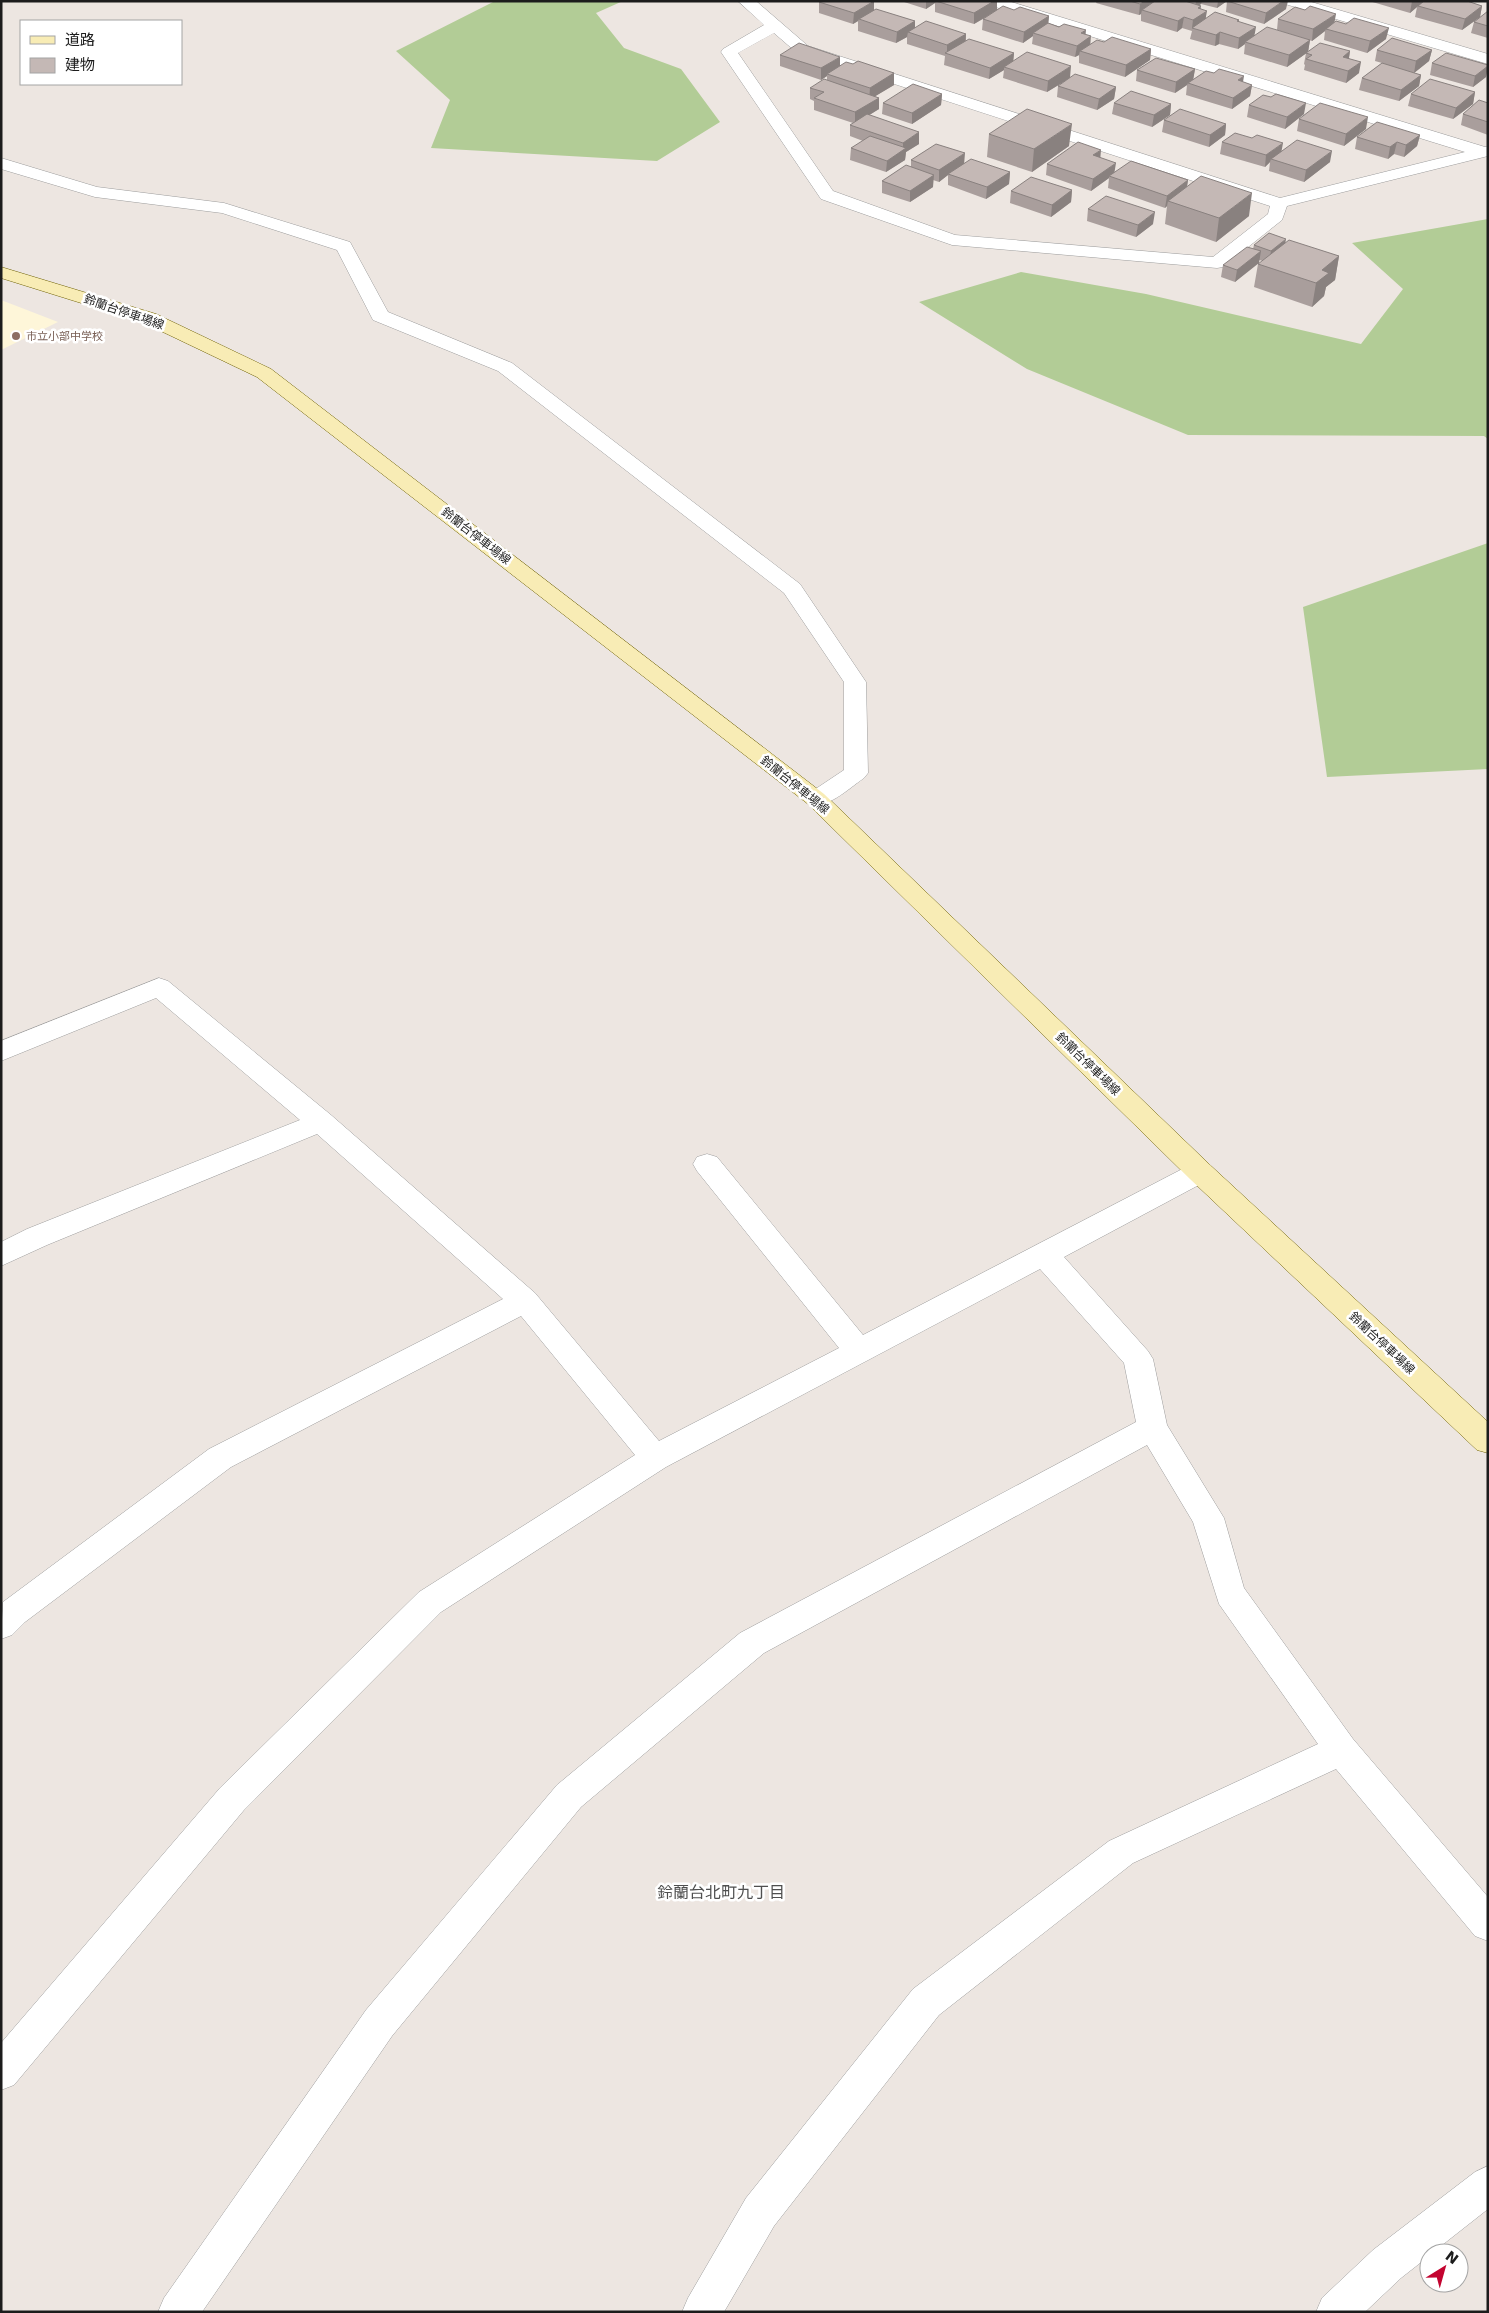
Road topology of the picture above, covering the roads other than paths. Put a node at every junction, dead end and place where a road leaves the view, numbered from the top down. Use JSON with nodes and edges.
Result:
{"nodes":[{"id":1,"x":746,"y":1,"type":"edge"},
{"id":2,"x":991,"y":1,"type":"edge"},
{"id":3,"x":1290,"y":1,"type":"edge"},
{"id":4,"x":774,"y":26,"type":"junction"},
{"id":5,"x":1488,"y":58,"type":"edge"},
{"id":6,"x":1486,"y":152,"type":"edge"},
{"id":7,"x":1,"y":163,"type":"edge"},
{"id":8,"x":1278,"y":203,"type":"junction"},
{"id":9,"x":1,"y":272,"type":"edge"},
{"id":10,"x":816,"y":799,"type":"junction"},
{"id":11,"x":1,"y":1052,"type":"edge"},
{"id":12,"x":320,"y":1122,"type":"junction"},
{"id":13,"x":707,"y":1164,"type":"dead end"},
{"id":14,"x":1200,"y":1172,"type":"junction"},
{"id":15,"x":1044,"y":1254,"type":"junction"},
{"id":16,"x":1,"y":1255,"type":"edge"},
{"id":17,"x":524,"y":1301,"type":"junction"},
{"id":18,"x":858,"y":1350,"type":"junction"},
{"id":19,"x":1152,"y":1428,"type":"junction"},
{"id":20,"x":1488,"y":1441,"type":"edge"},
{"id":21,"x":655,"y":1458,"type":"junction"},
{"id":22,"x":1,"y":1625,"type":"edge"},
{"id":23,"x":1341,"y":1750,"type":"junction"},
{"id":24,"x":1488,"y":1924,"type":"edge"},
{"id":25,"x":1,"y":2072,"type":"edge"},
{"id":26,"x":1488,"y":2185,"type":"edge"},
{"id":27,"x":178,"y":2312,"type":"edge"},
{"id":28,"x":702,"y":2312,"type":"edge"},
{"id":29,"x":1336,"y":2312,"type":"edge"}],
"edges":[{"from":1,"to":4,"type":"street"},
{"from":2,"to":6,"type":"street"},
{"from":3,"to":5,"type":"street"},
{"from":4,"to":8,"type":"street"},
{"from":4,"to":8,"type":"street"},
{"from":6,"to":8,"type":"street"},
{"from":7,"to":10,"type":"street"},
{"from":9,"to":10,"type":"main road","name":"鈴蘭台停車場線"},
{"from":10,"to":14,"type":"main road","name":"鈴蘭台停車場線"},
{"from":11,"to":12,"type":"street"},
{"from":12,"to":16,"type":"street"},
{"from":12,"to":17,"type":"street"},
{"from":13,"to":18,"type":"street"},
{"from":14,"to":15,"type":"street"},
{"from":14,"to":20,"type":"main road","name":"鈴蘭台停車場線"},
{"from":15,"to":18,"type":"street"},
{"from":15,"to":19,"type":"street"},
{"from":17,"to":21,"type":"street"},
{"from":17,"to":22,"type":"street"},
{"from":18,"to":21,"type":"street"},
{"from":19,"to":23,"type":"street"},
{"from":19,"to":27,"type":"street"},
{"from":21,"to":25,"type":"street"},
{"from":23,"to":24,"type":"street"},
{"from":23,"to":28,"type":"street"},
{"from":26,"to":29,"type":"street"}]}
